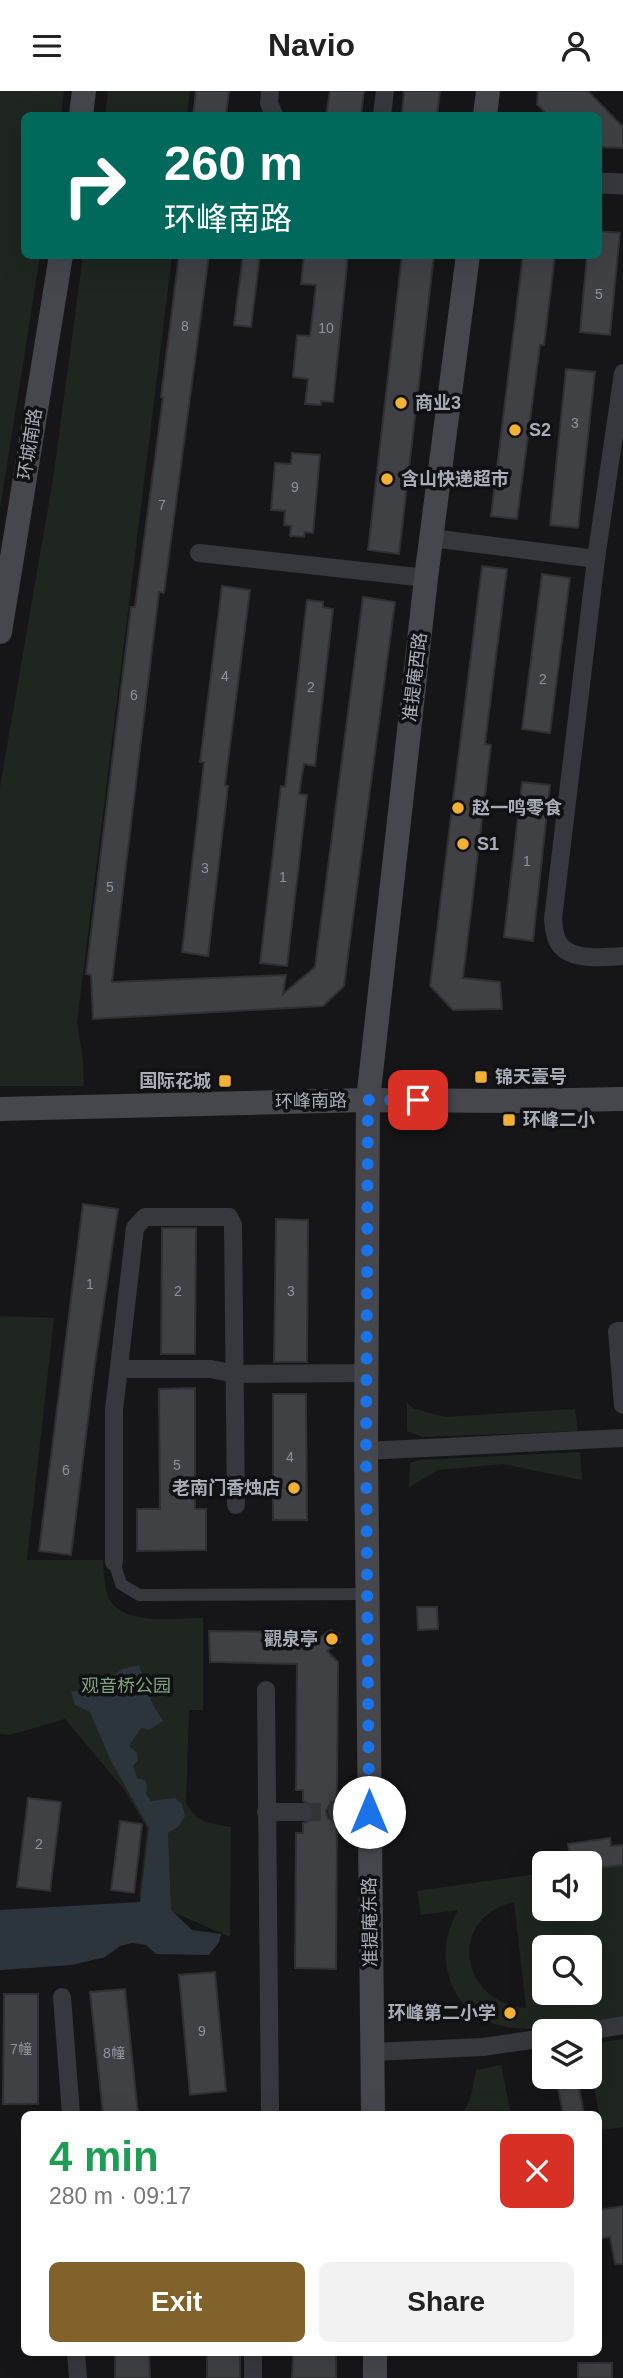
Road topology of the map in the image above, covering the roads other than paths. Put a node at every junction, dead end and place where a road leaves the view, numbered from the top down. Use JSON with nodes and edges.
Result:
{"nodes":[{"id":1,"x":84,"y":91,"type":"edge"},
{"id":2,"x":270,"y":91,"type":"edge"},
{"id":3,"x":386,"y":91,"type":"edge"},
{"id":4,"x":488,"y":91,"type":"edge"},
{"id":5,"x":81,"y":112,"type":"edge"},
{"id":6,"x":273,"y":112,"type":"edge"},
{"id":7,"x":382,"y":112,"type":"edge"},
{"id":8,"x":485,"y":112,"type":"edge"},
{"id":9,"x":602,"y":183,"type":"edge"},
{"id":10,"x":623,"y":184,"type":"edge"},
{"id":11,"x":60,"y":259,"type":"edge"},
{"id":12,"x":467,"y":259,"type":"edge"},
{"id":13,"x":623,"y":373,"type":"edge"},
{"id":14,"x":432,"y":538,"type":"junction"},
{"id":15,"x":199,"y":553,"type":"dead end"},
{"id":16,"x":596,"y":559,"type":"junction"},
{"id":17,"x":426,"y":578,"type":"junction"},
{"id":18,"x":0,"y":632,"type":"edge"},
{"id":19,"x":623,"y":956,"type":"edge"},
{"id":20,"x":623,"y":1099,"type":"edge"},
{"id":21,"x":368,"y":1100,"type":"junction"},
{"id":22,"x":0,"y":1109,"type":"edge"},
{"id":23,"x":623,"y":1331,"type":"edge"},
{"id":24,"x":119,"y":1369,"type":"junction"},
{"id":25,"x":367,"y":1373,"type":"junction"},
{"id":26,"x":235,"y":1374,"type":"junction"},
{"id":27,"x":623,"y":1405,"type":"edge"},
{"id":28,"x":623,"y":1438,"type":"edge"},
{"id":29,"x":366,"y":1451,"type":"junction"},
{"id":30,"x":236,"y":1505,"type":"dead end"},
{"id":31,"x":114,"y":1562,"type":"joint"},
{"id":32,"x":367,"y":1594,"type":"junction"},
{"id":33,"x":266,"y":1690,"type":"dead end"},
{"id":34,"x":266,"y":1812,"type":"junction"},
{"id":35,"x":303,"y":1812,"type":"tunnel mouth"},
{"id":36,"x":337,"y":1812,"type":"tunnel mouth"},
{"id":37,"x":369,"y":1812,"type":"junction"},
{"id":38,"x":62,"y":1997,"type":"dead end"},
{"id":39,"x":623,"y":2025,"type":"edge"},
{"id":40,"x":602,"y":2029,"type":"edge"},
{"id":41,"x":532,"y":2040,"type":"edge"},
{"id":42,"x":373,"y":2052,"type":"junction"},
{"id":43,"x":71,"y":2111,"type":"edge"},
{"id":44,"x":270,"y":2111,"type":"edge"},
{"id":45,"x":373,"y":2111,"type":"edge"},
{"id":46,"x":76,"y":2356,"type":"edge"},
{"id":47,"x":253,"y":2356,"type":"edge"},
{"id":48,"x":375,"y":2356,"type":"edge"},
{"id":49,"x":78,"y":2378,"type":"edge"},
{"id":50,"x":253,"y":2378,"type":"edge"},
{"id":51,"x":375,"y":2378,"type":"edge"}],
"edges":[{"from":1,"to":5,"type":"main road"},
{"from":2,"to":6,"type":"street"},
{"from":3,"to":7,"type":"street"},
{"from":4,"to":8,"type":"main road"},
{"from":9,"to":10,"type":"street"},
{"from":11,"to":18,"type":"main road","name":"环城南路"},
{"from":12,"to":14,"type":"main road","name":"准提庵西路"},
{"from":13,"to":16,"type":"street"},
{"from":14,"to":16,"type":"street"},
{"from":14,"to":17,"type":"main road","name":"准提庵西路"},
{"from":15,"to":17,"type":"street"},
{"from":16,"to":19,"type":"street"},
{"from":17,"to":21,"type":"main road","name":"准提庵西路"},
{"from":20,"to":21,"type":"main road","name":"环峰南路"},
{"from":21,"to":22,"type":"main road","name":"环峰南路"},
{"from":21,"to":25,"type":"main road","name":"准提庵东路"},
{"from":23,"to":27,"type":"street"},
{"from":24,"to":26,"type":"street"},
{"from":24,"to":26,"type":"street"},
{"from":24,"to":31,"type":"street"},
{"from":25,"to":26,"type":"street"},
{"from":25,"to":29,"type":"main road","name":"准提庵东路"},
{"from":26,"to":30,"type":"street"},
{"from":28,"to":29,"type":"street"},
{"from":29,"to":32,"type":"main road","name":"准提庵东路"},
{"from":31,"to":32,"type":"street"},
{"from":32,"to":37,"type":"main road","name":"准提庵东路"},
{"from":33,"to":34,"type":"street"},
{"from":34,"to":35,"type":"street"},
{"from":34,"to":44,"type":"street"},
{"from":36,"to":37,"type":"street"},
{"from":37,"to":42,"type":"main road","name":"准提庵东路"},
{"from":38,"to":43,"type":"street"},
{"from":39,"to":40,"type":"street"},
{"from":41,"to":42,"type":"street"},
{"from":42,"to":45,"type":"main road","name":"准提庵东路"},
{"from":46,"to":49,"type":"street"},
{"from":47,"to":50,"type":"street"},
{"from":48,"to":51,"type":"main road"}]}
